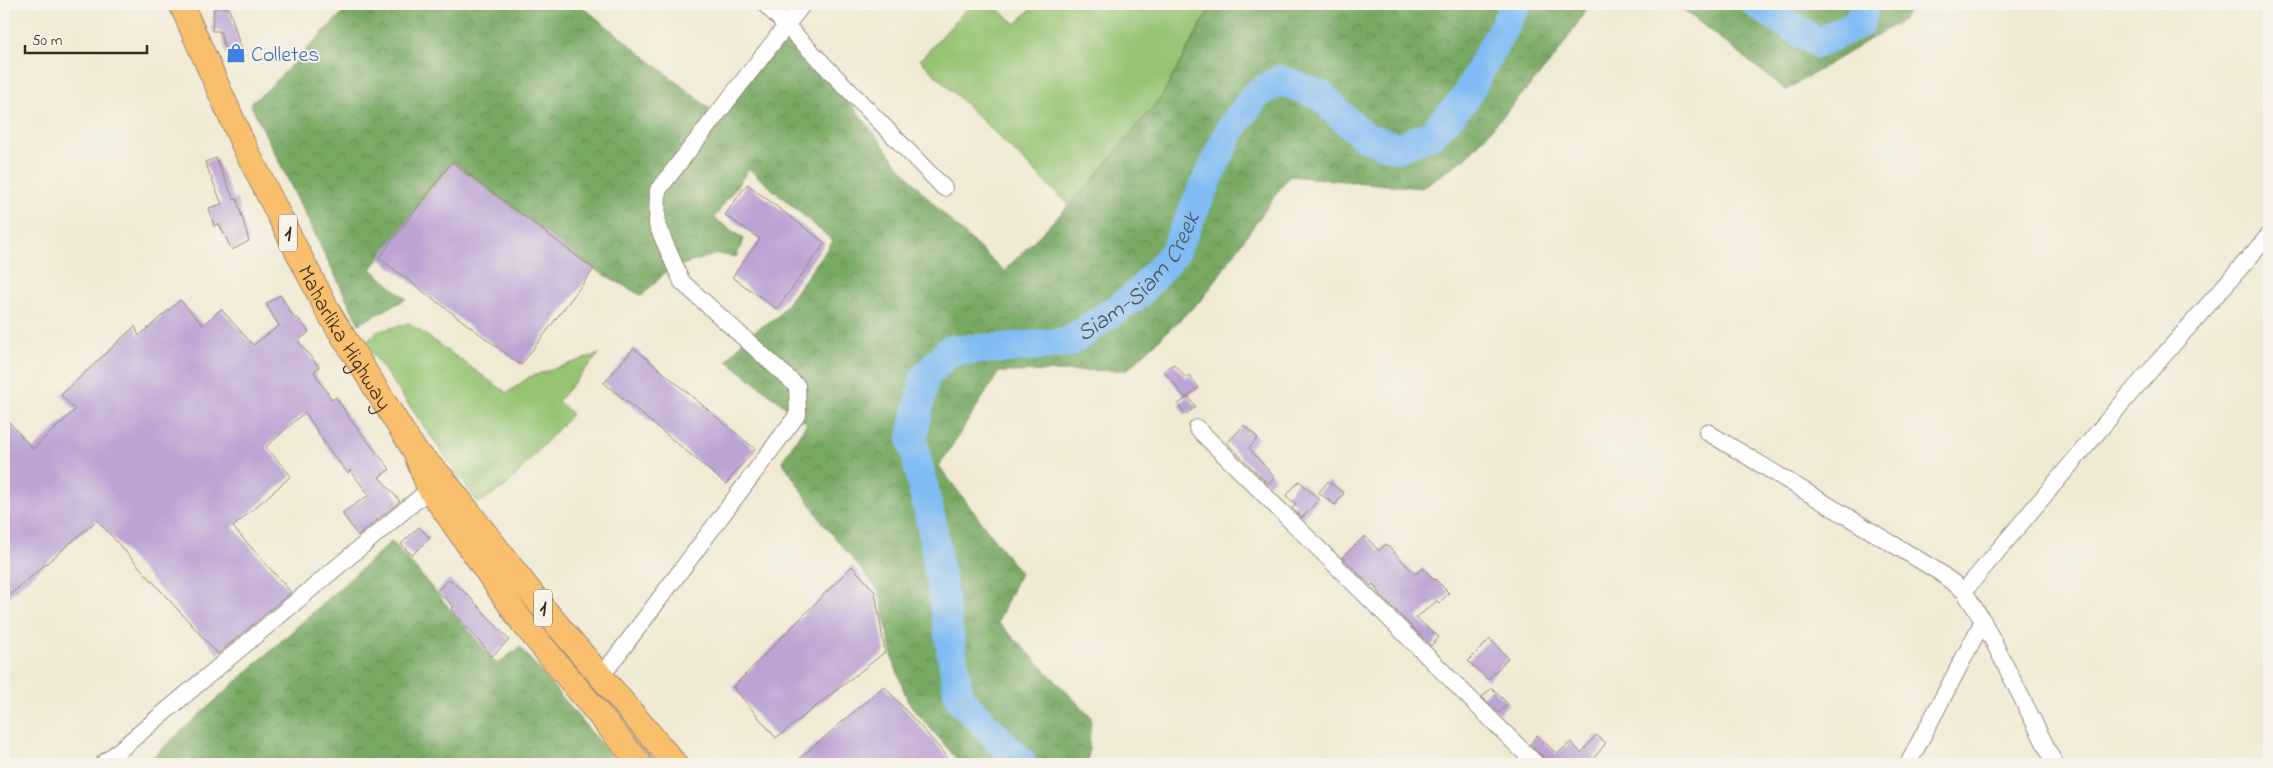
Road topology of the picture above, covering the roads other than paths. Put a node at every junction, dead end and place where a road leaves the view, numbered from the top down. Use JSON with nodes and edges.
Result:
{"nodes":[{"id":1,"x":181,"y":4,"type":"edge"},
{"id":2,"x":765,"y":4,"type":"edge"},
{"id":3,"x":803,"y":4,"type":"edge"},
{"id":4,"x":785,"y":24,"type":"junction"},
{"id":5,"x":944,"y":188,"type":"dead end"},
{"id":6,"x":2269,"y":235,"type":"edge"},
{"id":7,"x":1197,"y":428,"type":"dead end"},
{"id":8,"x":1707,"y":432,"type":"dead end"},
{"id":9,"x":436,"y":483,"type":"junction"},
{"id":10,"x":1964,"y":590,"type":"junction"},
{"id":11,"x":1982,"y":621,"type":"junction"},
{"id":12,"x":601,"y":677,"type":"junction"},
{"id":13,"x":102,"y":764,"type":"edge"},
{"id":14,"x":640,"y":764,"type":"edge"},
{"id":15,"x":674,"y":764,"type":"edge"},
{"id":16,"x":1536,"y":764,"type":"edge"},
{"id":17,"x":1908,"y":764,"type":"edge"},
{"id":18,"x":2055,"y":764,"type":"edge"}],
"edges":[{"from":1,"to":9,"type":"highway","name":"Maharlika Highway","number":"1"},
{"from":2,"to":4,"type":"street"},
{"from":3,"to":4,"type":"street"},
{"from":4,"to":5,"type":"street"},
{"from":4,"to":12,"type":"street"},
{"from":6,"to":10,"type":"street"},
{"from":7,"to":16,"type":"street"},
{"from":8,"to":10,"type":"street"},
{"from":9,"to":12,"type":"highway","name":"Maharlika Highway","number":"1"},
{"from":9,"to":13,"type":"street"},
{"from":9,"to":14,"type":"highway","name":"Maharlika Highway","number":"1"},
{"from":10,"to":11,"type":"street"},
{"from":11,"to":17,"type":"street"},
{"from":11,"to":18,"type":"street"},
{"from":12,"to":15,"type":"highway","name":"Maharlika Highway","number":"1"}]}
